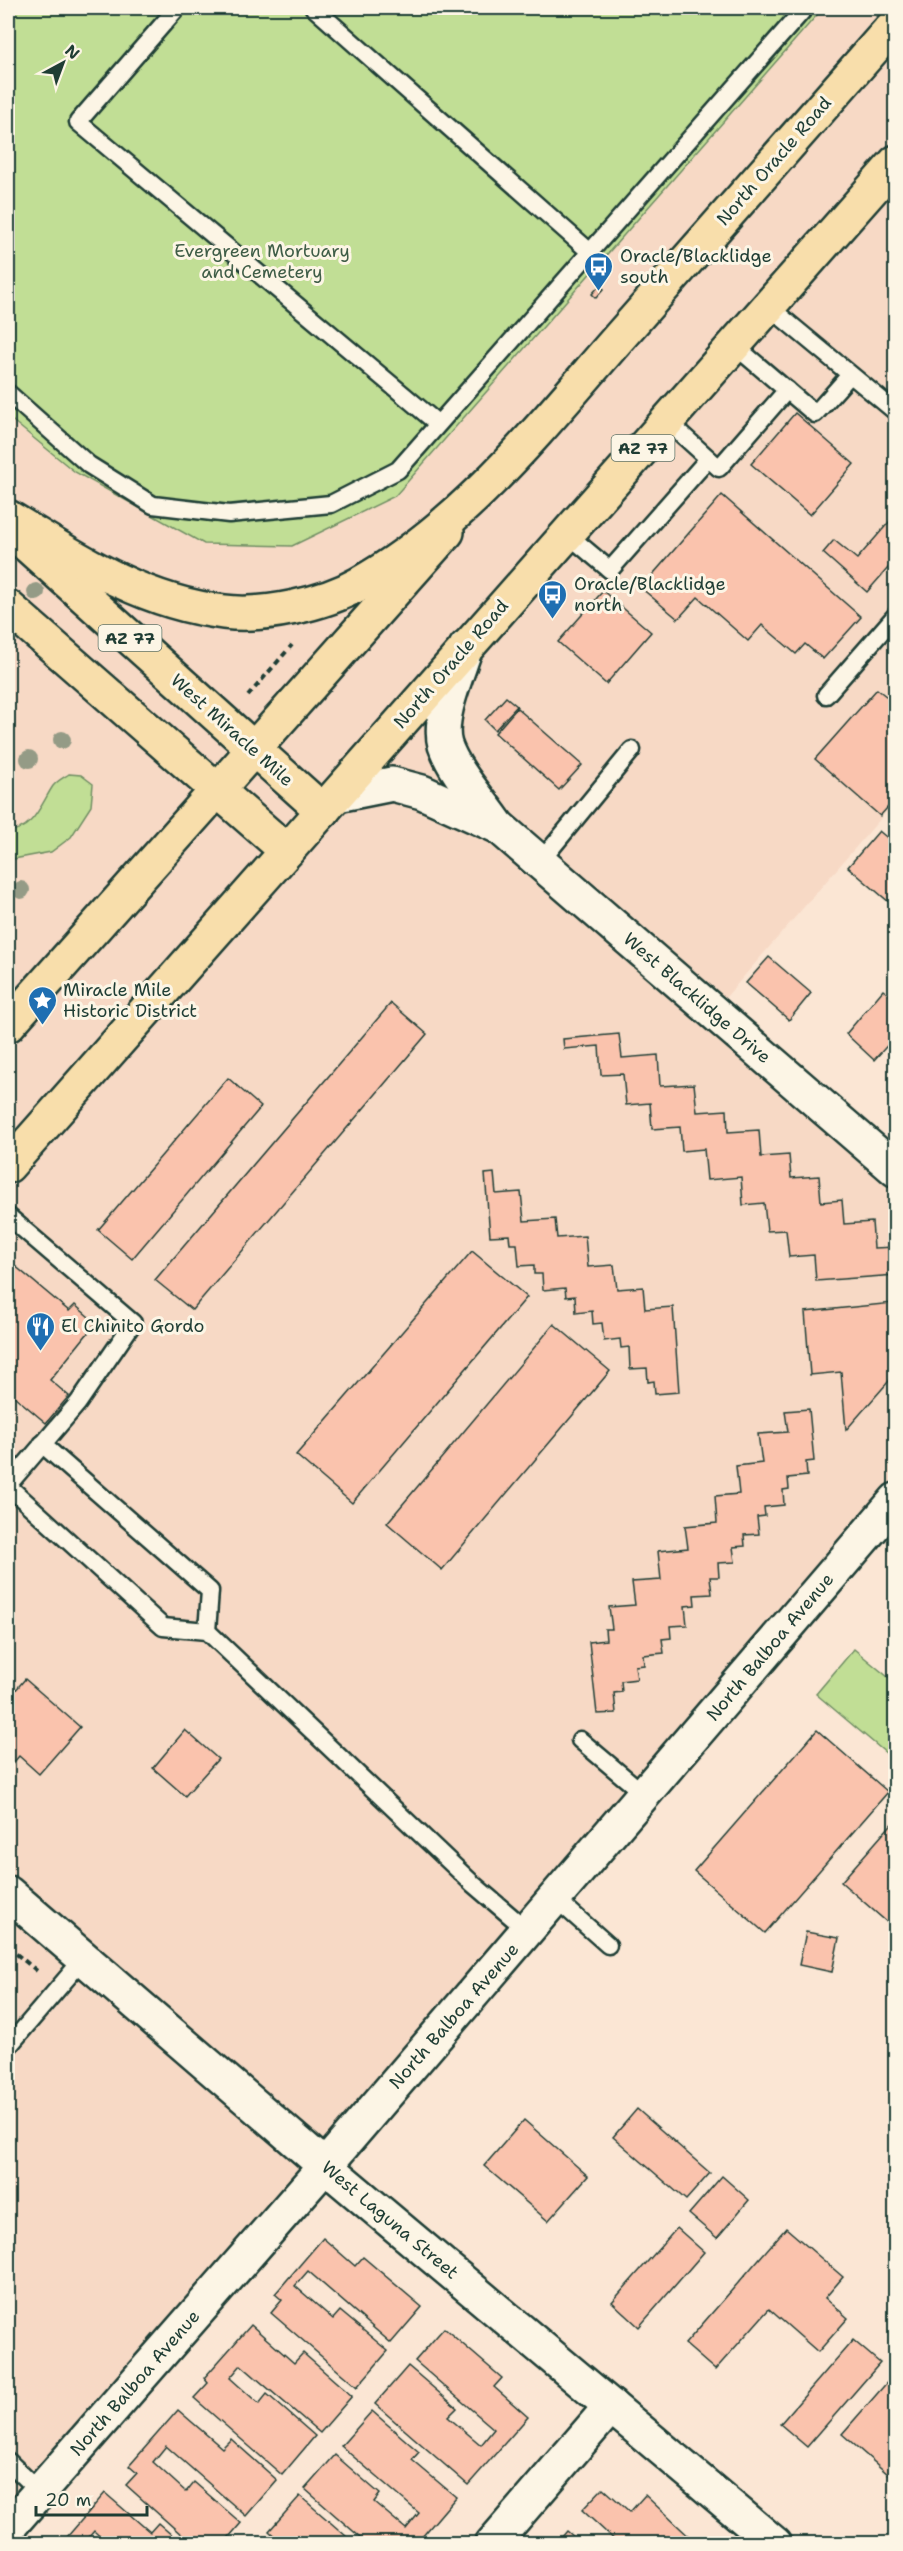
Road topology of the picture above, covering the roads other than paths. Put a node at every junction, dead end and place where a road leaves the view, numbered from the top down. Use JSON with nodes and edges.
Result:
{"nodes":[{"id":1,"x":177,"y":8,"type":"edge"},
{"id":2,"x":314,"y":8,"type":"edge"},
{"id":3,"x":805,"y":8,"type":"edge"},
{"id":4,"x":896,"y":23,"type":"edge"},
{"id":5,"x":896,"y":162,"type":"edge"},
{"id":6,"x":589,"y":252,"type":"junction"},
{"id":7,"x":768,"y":306,"type":"junction"},
{"id":8,"x":734,"y":345,"type":"junction"},
{"id":9,"x":849,"y":376,"type":"junction"},
{"id":10,"x":787,"y":390,"type":"junction"},
{"id":11,"x":8,"y":393,"type":"edge"},
{"id":12,"x":896,"y":412,"type":"edge"},
{"id":13,"x":667,"y":421,"type":"junction"},
{"id":14,"x":437,"y":423,"type":"junction"},
{"id":15,"x":708,"y":459,"type":"junction"},
{"id":16,"x":490,"y":484,"type":"junction"},
{"id":17,"x":8,"y":517,"type":"edge"},
{"id":18,"x":8,"y":528,"type":"edge"},
{"id":19,"x":566,"y":533,"type":"junction"},
{"id":20,"x":8,"y":607,"type":"edge"},
{"id":21,"x":896,"y":615,"type":"edge"},
{"id":22,"x":466,"y":647,"type":"junction"},
{"id":23,"x":826,"y":695,"type":"dead end"},
{"id":24,"x":254,"y":748,"type":"junction"},
{"id":25,"x":632,"y":750,"type":"dead end"},
{"id":26,"x":217,"y":790,"type":"junction"},
{"id":27,"x":330,"y":803,"type":"junction"},
{"id":28,"x":498,"y":826,"type":"junction"},
{"id":29,"x":287,"y":851,"type":"junction"},
{"id":30,"x":540,"y":862,"type":"junction"},
{"id":31,"x":8,"y":1025,"type":"edge"},
{"id":32,"x":8,"y":1166,"type":"edge"},
{"id":33,"x":896,"y":1170,"type":"edge"},
{"id":34,"x":8,"y":1216,"type":"edge"},
{"id":35,"x":42,"y":1444,"type":"junction"},
{"id":36,"x":8,"y":1485,"type":"edge"},
{"id":37,"x":896,"y":1500,"type":"edge"},
{"id":38,"x":207,"y":1631,"type":"junction"},
{"id":39,"x":580,"y":1740,"type":"dead end"},
{"id":40,"x":644,"y":1794,"type":"junction"},
{"id":41,"x":555,"y":1898,"type":"junction"},
{"id":42,"x":11,"y":1903,"type":"edge"},
{"id":43,"x":528,"y":1930,"type":"junction"},
{"id":44,"x":608,"y":1945,"type":"dead end"},
{"id":45,"x":84,"y":1958,"type":"junction"},
{"id":46,"x":8,"y":2045,"type":"edge"},
{"id":47,"x":326,"y":2166,"type":"junction"},
{"id":48,"x":611,"y":2406,"type":"junction"},
{"id":49,"x":8,"y":2461,"type":"edge"},
{"id":50,"x":39,"y":2491,"type":"junction"},
{"id":51,"x":8,"y":2528,"type":"edge"},
{"id":52,"x":492,"y":2544,"type":"edge"},
{"id":53,"x":775,"y":2544,"type":"edge"}],
"edges":[{"from":1,"to":14,"type":"lane"},
{"from":2,"to":6,"type":"lane"},
{"from":3,"to":6,"type":"lane"},
{"from":4,"to":16,"type":"main road","name":"North Oracle Road","number":"AZ 77"},
{"from":5,"to":7,"type":"main road","name":"North Oracle Road","number":"AZ 77"},
{"from":6,"to":14,"type":"lane"},
{"from":7,"to":8,"type":"main road","name":"North Oracle Road","number":"AZ 77"},
{"from":7,"to":9,"type":"lane"},
{"from":8,"to":10,"type":"lane"},
{"from":8,"to":13,"type":"main road","name":"North Oracle Road","number":"AZ 77"},
{"from":9,"to":10,"type":"lane"},
{"from":9,"to":12,"type":"lane"},
{"from":10,"to":15,"type":"lane"},
{"from":11,"to":14,"type":"lane"},
{"from":13,"to":15,"type":"lane"},
{"from":13,"to":19,"type":"main road","name":"North Oracle Road","number":"AZ 77"},
{"from":15,"to":19,"type":"lane"},
{"from":16,"to":17,"type":"main road","number":"AZ 77"},
{"from":16,"to":24,"type":"main road","name":"North Oracle Road"},
{"from":18,"to":24,"type":"main road","name":"West Miracle Mile","number":"AZ 77"},
{"from":19,"to":22,"type":"main road","name":"North Oracle Road","number":"AZ 77"},
{"from":20,"to":26,"type":"main road","number":"AZ 77"},
{"from":21,"to":23,"type":"lane"},
{"from":22,"to":27,"type":"main road","name":"North Oracle Road","number":"AZ 77"},
{"from":22,"to":28,"type":"street"},
{"from":24,"to":26,"type":"main road","name":"North Oracle Road"},
{"from":24,"to":27,"type":"main road","name":"West Miracle Mile","number":"AZ 77"},
{"from":25,"to":30,"type":"lane"},
{"from":26,"to":29,"type":"main road","number":"AZ 77"},
{"from":26,"to":31,"type":"main road","name":"North Oracle Road"},
{"from":27,"to":28,"type":"street"},
{"from":27,"to":29,"type":"main road","name":"North Oracle Road"},
{"from":28,"to":30,"type":"street","name":"West Blacklidge Drive"},
{"from":29,"to":32,"type":"main road","name":"North Oracle Road"},
{"from":30,"to":33,"type":"street","name":"West Blacklidge Drive"},
{"from":34,"to":35,"type":"lane"},
{"from":35,"to":36,"type":"lane"},
{"from":35,"to":38,"type":"lane"},
{"from":36,"to":38,"type":"lane"},
{"from":37,"to":40,"type":"street","name":"North Balboa Avenue"},
{"from":38,"to":43,"type":"lane"},
{"from":39,"to":40,"type":"lane"},
{"from":40,"to":41,"type":"street","name":"North Balboa Avenue"},
{"from":41,"to":43,"type":"street","name":"North Balboa Avenue"},
{"from":41,"to":44,"type":"lane"},
{"from":42,"to":45,"type":"street","name":"West Laguna Street"},
{"from":43,"to":47,"type":"street","name":"North Balboa Avenue"},
{"from":45,"to":46,"type":"lane"},
{"from":45,"to":47,"type":"street","name":"West Laguna Street"},
{"from":47,"to":48,"type":"street","name":"West Laguna Street"},
{"from":47,"to":50,"type":"street","name":"North Balboa Avenue"},
{"from":48,"to":52,"type":"street"},
{"from":48,"to":53,"type":"street","name":"West Laguna Street"},
{"from":49,"to":50,"type":"lane"},
{"from":50,"to":51,"type":"street","name":"North Balboa Avenue"}]}
